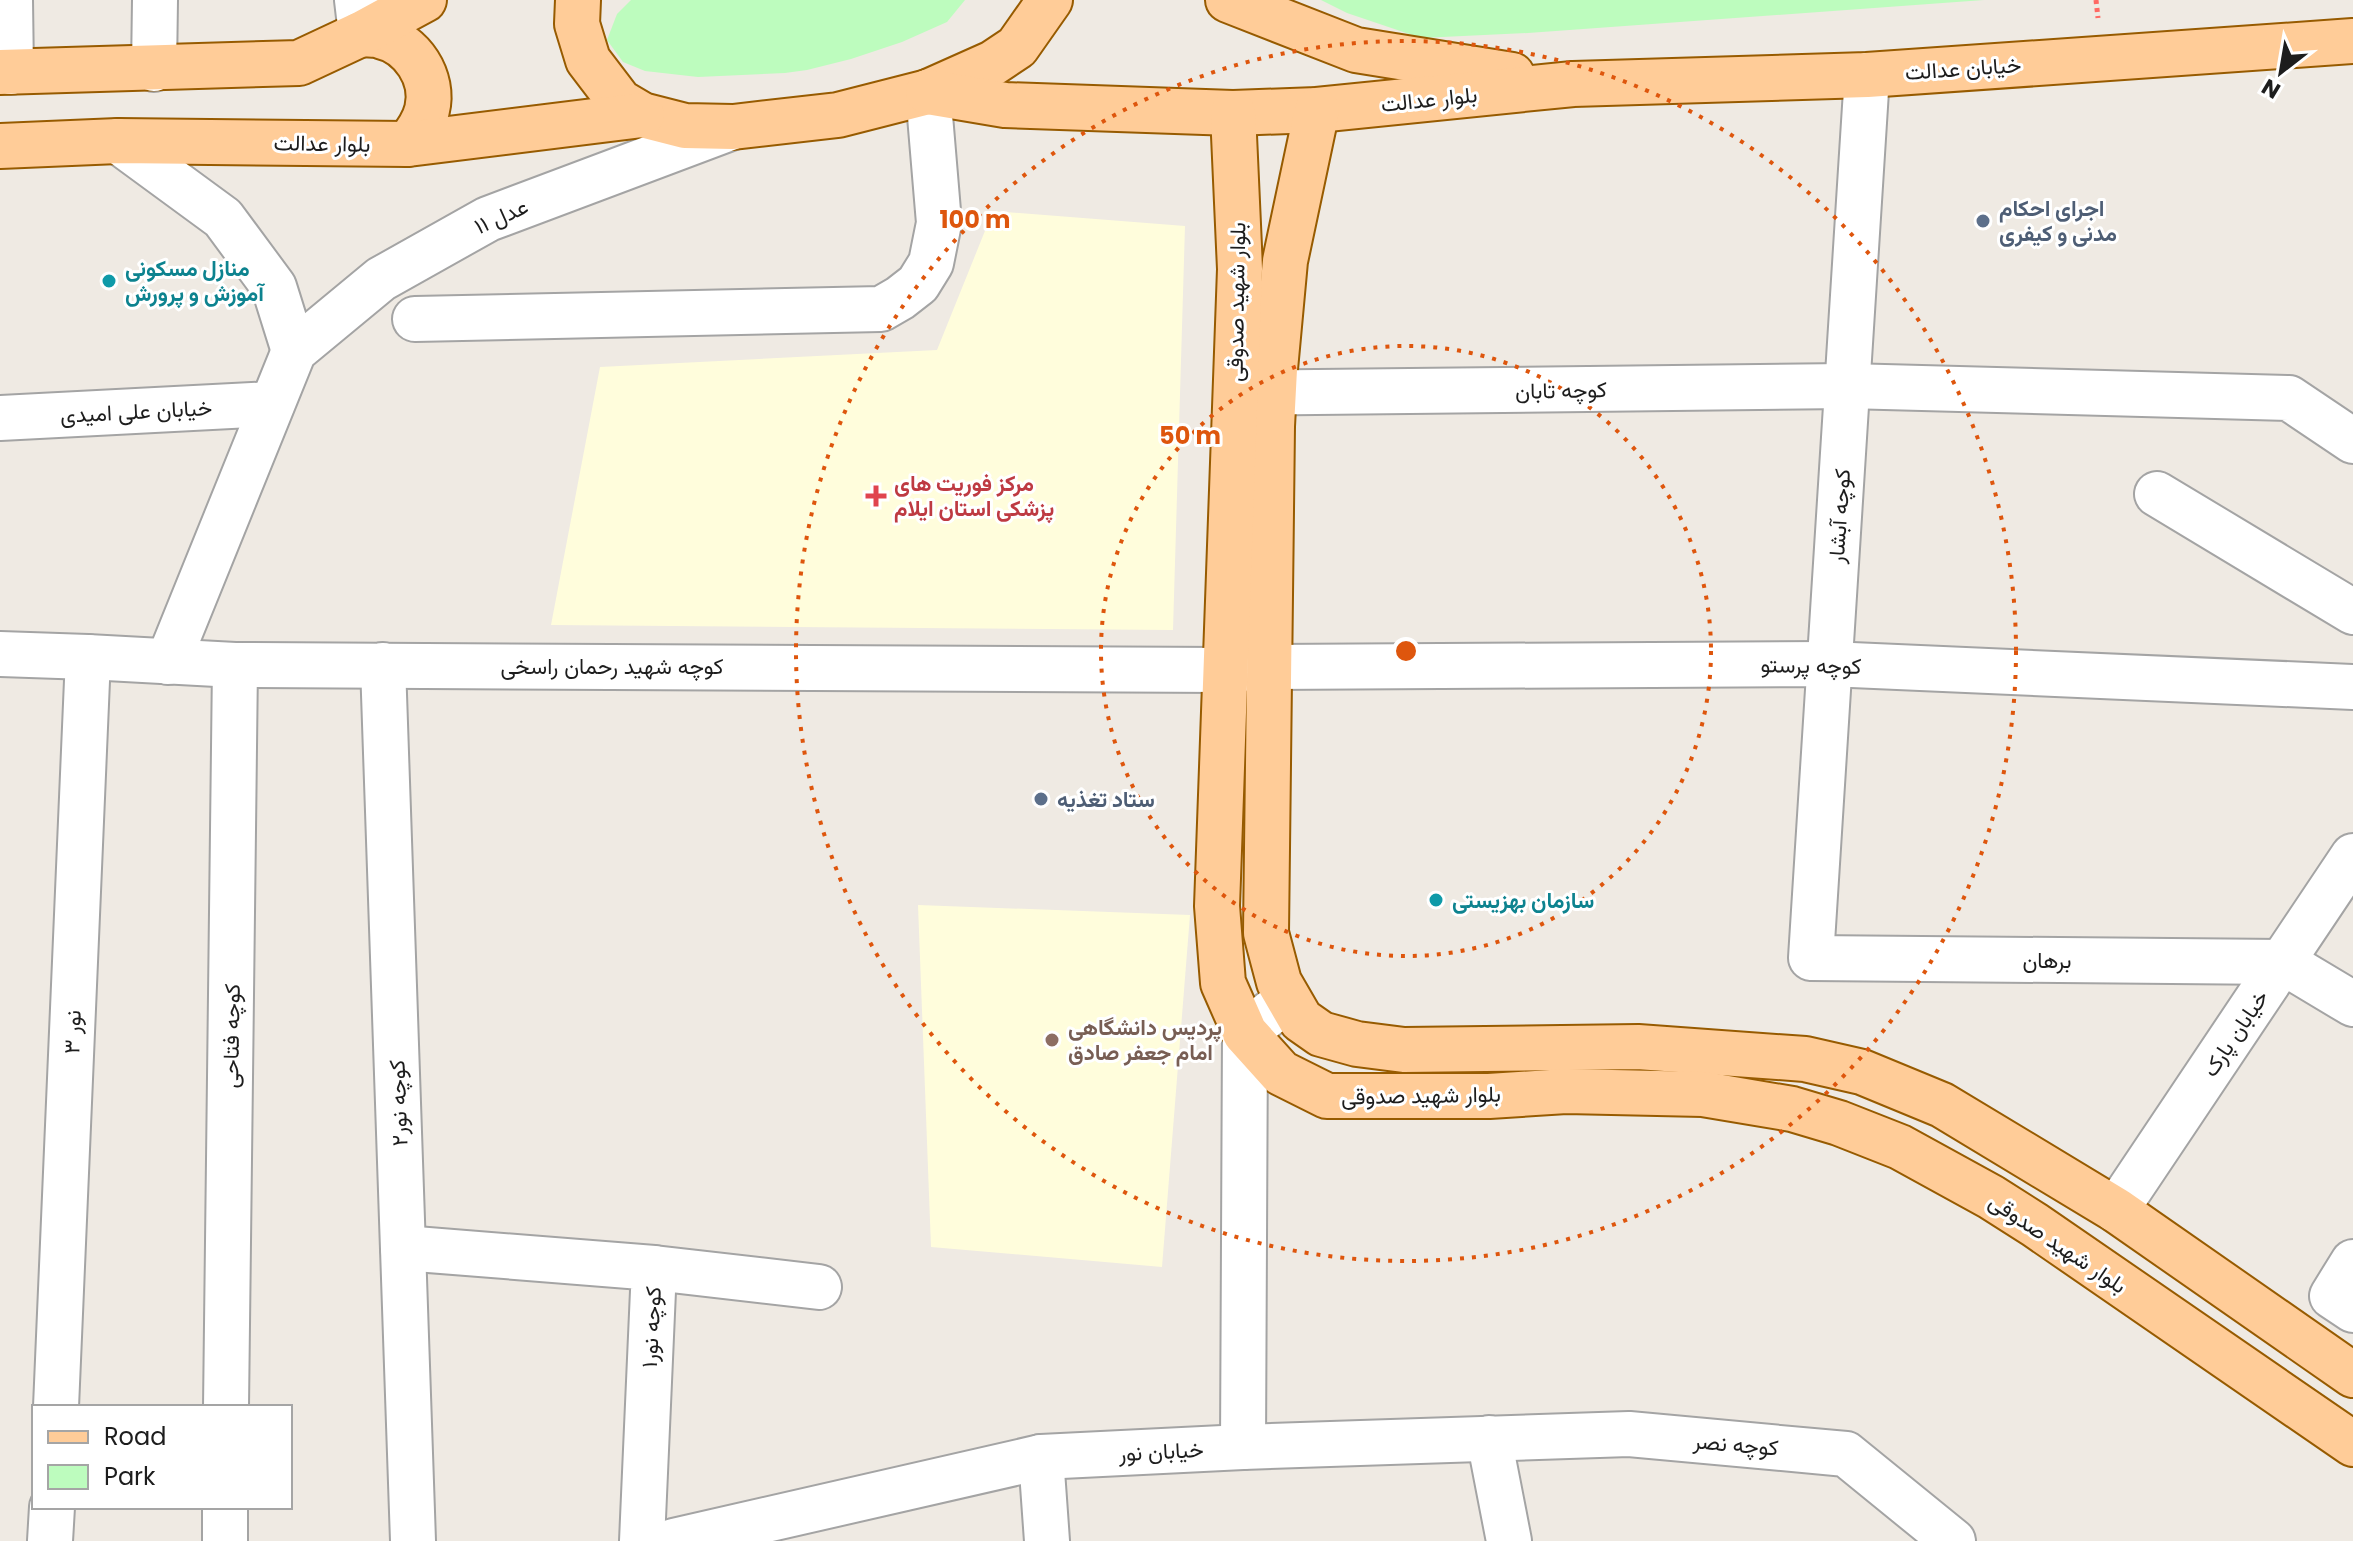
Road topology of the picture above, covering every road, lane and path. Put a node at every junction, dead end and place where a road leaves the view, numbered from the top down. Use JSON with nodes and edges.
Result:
{"nodes":[{"id":1,"x":10,"y":0,"type":"edge"},
{"id":2,"x":155,"y":0,"type":"edge"},
{"id":3,"x":424,"y":0,"type":"edge"},
{"id":4,"x":578,"y":0,"type":"edge"},
{"id":5,"x":1050,"y":0,"type":"edge"},
{"id":6,"x":1228,"y":0,"type":"edge"},
{"id":7,"x":359,"y":17,"type":"edge"},
{"id":8,"x":2353,"y":41,"type":"edge"},
{"id":9,"x":154,"y":69,"type":"junction"},
{"id":10,"x":5,"y":72,"type":"edge"},
{"id":11,"x":1867,"y":75,"type":"junction"},
{"id":12,"x":1573,"y":84,"type":"junction"},
{"id":13,"x":928,"y":92,"type":"junction"},
{"id":14,"x":1317,"y":110,"type":"junction"},
{"id":15,"x":1233,"y":113,"type":"junction"},
{"id":16,"x":642,"y":115,"type":"junction"},
{"id":17,"x":733,"y":127,"type":"junction"},
{"id":18,"x":118,"y":141,"type":"junction"},
{"id":19,"x":408,"y":144,"type":"junction"},
{"id":20,"x":0,"y":146,"type":"edge"},
{"id":21,"x":415,"y":319,"type":"dead end"},
{"id":22,"x":294,"y":351,"type":"junction"},
{"id":23,"x":1847,"y":386,"type":"junction"},
{"id":24,"x":1254,"y":394,"type":"junction"},
{"id":25,"x":272,"y":404,"type":"junction"},
{"id":26,"x":0,"y":418,"type":"edge"},
{"id":27,"x":2353,"y":441,"type":"edge"},
{"id":28,"x":2157,"y":494,"type":"dead end"},
{"id":29,"x":2353,"y":612,"type":"edge"},
{"id":30,"x":0,"y":654,"type":"edge"},
{"id":31,"x":88,"y":657,"type":"junction"},
{"id":32,"x":168,"y":662,"type":"junction"},
{"id":33,"x":1829,"y":664,"type":"junction"},
{"id":34,"x":235,"y":665,"type":"junction"},
{"id":35,"x":383,"y":665,"type":"junction"},
{"id":36,"x":1269,"y":667,"type":"junction"},
{"id":37,"x":1224,"y":670,"type":"junction"},
{"id":38,"x":2353,"y":687,"type":"edge"},
{"id":39,"x":2353,"y":856,"type":"edge"},
{"id":40,"x":1811,"y":958,"type":"joint"},
{"id":41,"x":2283,"y":962,"type":"junction"},
{"id":42,"x":1288,"y":999,"type":"junction"},
{"id":43,"x":2353,"y":1004,"type":"edge"},
{"id":44,"x":1245,"y":1033,"type":"junction"},
{"id":45,"x":2116,"y":1210,"type":"junction"},
{"id":46,"x":403,"y":1248,"type":"junction"},
{"id":47,"x":2353,"y":1262,"type":"edge"},
{"id":48,"x":654,"y":1268,"type":"junction"},
{"id":49,"x":819,"y":1287,"type":"dead end"},
{"id":50,"x":2353,"y":1310,"type":"edge"},
{"id":51,"x":2353,"y":1375,"type":"edge"},
{"id":52,"x":56,"y":1405,"type":"edge"},
{"id":53,"x":226,"y":1405,"type":"edge"},
{"id":54,"x":1489,"y":1438,"type":"junction"},
{"id":55,"x":2353,"y":1444,"type":"edge"},
{"id":56,"x":1243,"y":1447,"type":"junction"},
{"id":57,"x":1041,"y":1457,"type":"junction"},
{"id":58,"x":52,"y":1509,"type":"edge"},
{"id":59,"x":225,"y":1509,"type":"edge"},
{"id":60,"x":50,"y":1541,"type":"edge"},
{"id":61,"x":225,"y":1541,"type":"edge"},
{"id":62,"x":413,"y":1541,"type":"edge"},
{"id":63,"x":642,"y":1541,"type":"edge"},
{"id":64,"x":674,"y":1541,"type":"edge"},
{"id":65,"x":1047,"y":1541,"type":"edge"},
{"id":66,"x":1509,"y":1541,"type":"edge"},
{"id":67,"x":1953,"y":1541,"type":"edge"}],
"edges":[{"from":1,"to":10,"type":"street"},
{"from":2,"to":9,"type":"street"},
{"from":3,"to":7,"type":"main road"},
{"from":4,"to":16,"type":"main road"},
{"from":5,"to":13,"type":"main road"},
{"from":6,"to":12,"type":"main road","name":"بلوار عدالت"},
{"from":7,"to":9,"type":"main road"},
{"from":7,"to":19,"type":"main road"},
{"from":8,"to":11,"type":"main road","name":"خیابان عدالت"},
{"from":9,"to":10,"type":"main road"},
{"from":11,"to":12,"type":"main road","name":"خیابان عدالت"},
{"from":11,"to":23,"type":"street","name":"کوچه آبشار"},
{"from":12,"to":14,"type":"main road","name":"بلوار عدالت"},
{"from":13,"to":15,"type":"main road","name":"بلوار عدالت"},
{"from":13,"to":17,"type":"main road"},
{"from":13,"to":21,"type":"street"},
{"from":14,"to":15,"type":"main road","name":"بلوار عدالت"},
{"from":14,"to":24,"type":"main road","name":"بلوار شهید صدوقی"},
{"from":15,"to":24,"type":"main road","name":"بلوار شهید صدوقی"},
{"from":16,"to":17,"type":"main road"},
{"from":16,"to":19,"type":"main road","name":"بلوار عدالت"},
{"from":17,"to":22,"type":"street","name":"عدل ۱۱"},
{"from":18,"to":19,"type":"main road","name":"بلوار عدالت"},
{"from":18,"to":20,"type":"main road","name":"بلوار عدالت"},
{"from":18,"to":22,"type":"street"},
{"from":22,"to":25,"type":"street","name":"عدل ۱۱"},
{"from":23,"to":24,"type":"street","name":"کوچه تابان"},
{"from":23,"to":27,"type":"street","name":"کوچه تابان"},
{"from":23,"to":33,"type":"street","name":"کوچه آبشار"},
{"from":24,"to":36,"type":"main road","name":"بلوار شهید صدوقی"},
{"from":24,"to":37,"type":"main road","name":"بلوار شهید صدوقی"},
{"from":25,"to":26,"type":"street","name":"خیابان علی امیدی"},
{"from":25,"to":32,"type":"street","name":"عدل ۱۱"},
{"from":28,"to":29,"type":"street"},
{"from":30,"to":31,"type":"street","name":"کوچه شهید رحمان راسخی"},
{"from":31,"to":32,"type":"street","name":"کوچه شهید رحمان راسخی"},
{"from":31,"to":52,"type":"street","name":"نور ۳"},
{"from":32,"to":34,"type":"street","name":"کوچه شهید رحمان راسخی"},
{"from":33,"to":36,"type":"street","name":"کوچه پرستو"},
{"from":33,"to":38,"type":"street","name":"کوچه پرستو"},
{"from":33,"to":40,"type":"street","name":"کوچه آبشار"},
{"from":34,"to":35,"type":"street","name":"کوچه شهید رحمان راسخی"},
{"from":34,"to":53,"type":"street","name":"کوچه فتاحی"},
{"from":35,"to":37,"type":"street","name":"کوچه شهید رحمان راسخی"},
{"from":35,"to":46,"type":"street","name":"کوچه نور۲"},
{"from":36,"to":37,"type":"street","name":"کوچه پرستو"},
{"from":36,"to":42,"type":"main road","name":"بلوار شهید صدوقی"},
{"from":37,"to":44,"type":"main road","name":"بلوار شهید صدوقی"},
{"from":39,"to":41,"type":"street","name":"خیابان پارک"},
{"from":40,"to":41,"type":"street","name":"برهان"},
{"from":41,"to":43,"type":"street"},
{"from":41,"to":45,"type":"street","name":"خیابان پارک"},
{"from":42,"to":44,"type":"street"},
{"from":42,"to":45,"type":"main road","name":"بلوار شهید صدوقی"},
{"from":44,"to":55,"type":"main road","name":"بلوار شهید صدوقی"},
{"from":44,"to":56,"type":"street"},
{"from":45,"to":51,"type":"main road","name":"بلوار شهید صدوقی"},
{"from":46,"to":48,"type":"street","name":"کوچه نور۱"},
{"from":46,"to":62,"type":"street","name":"کوچه نور۲"},
{"from":47,"to":50,"type":"street"},
{"from":48,"to":49,"type":"street"},
{"from":48,"to":63,"type":"street","name":"کوچه نور۱"},
{"from":54,"to":56,"type":"street","name":"کوچه نصر"},
{"from":54,"to":66,"type":"street"},
{"from":54,"to":67,"type":"street","name":"کوچه نصر"},
{"from":56,"to":57,"type":"street","name":"خیابان نور"},
{"from":57,"to":64,"type":"street","name":"خیابان نور"},
{"from":57,"to":65,"type":"street"},
{"from":58,"to":60,"type":"street"},
{"from":59,"to":61,"type":"street"}]}
